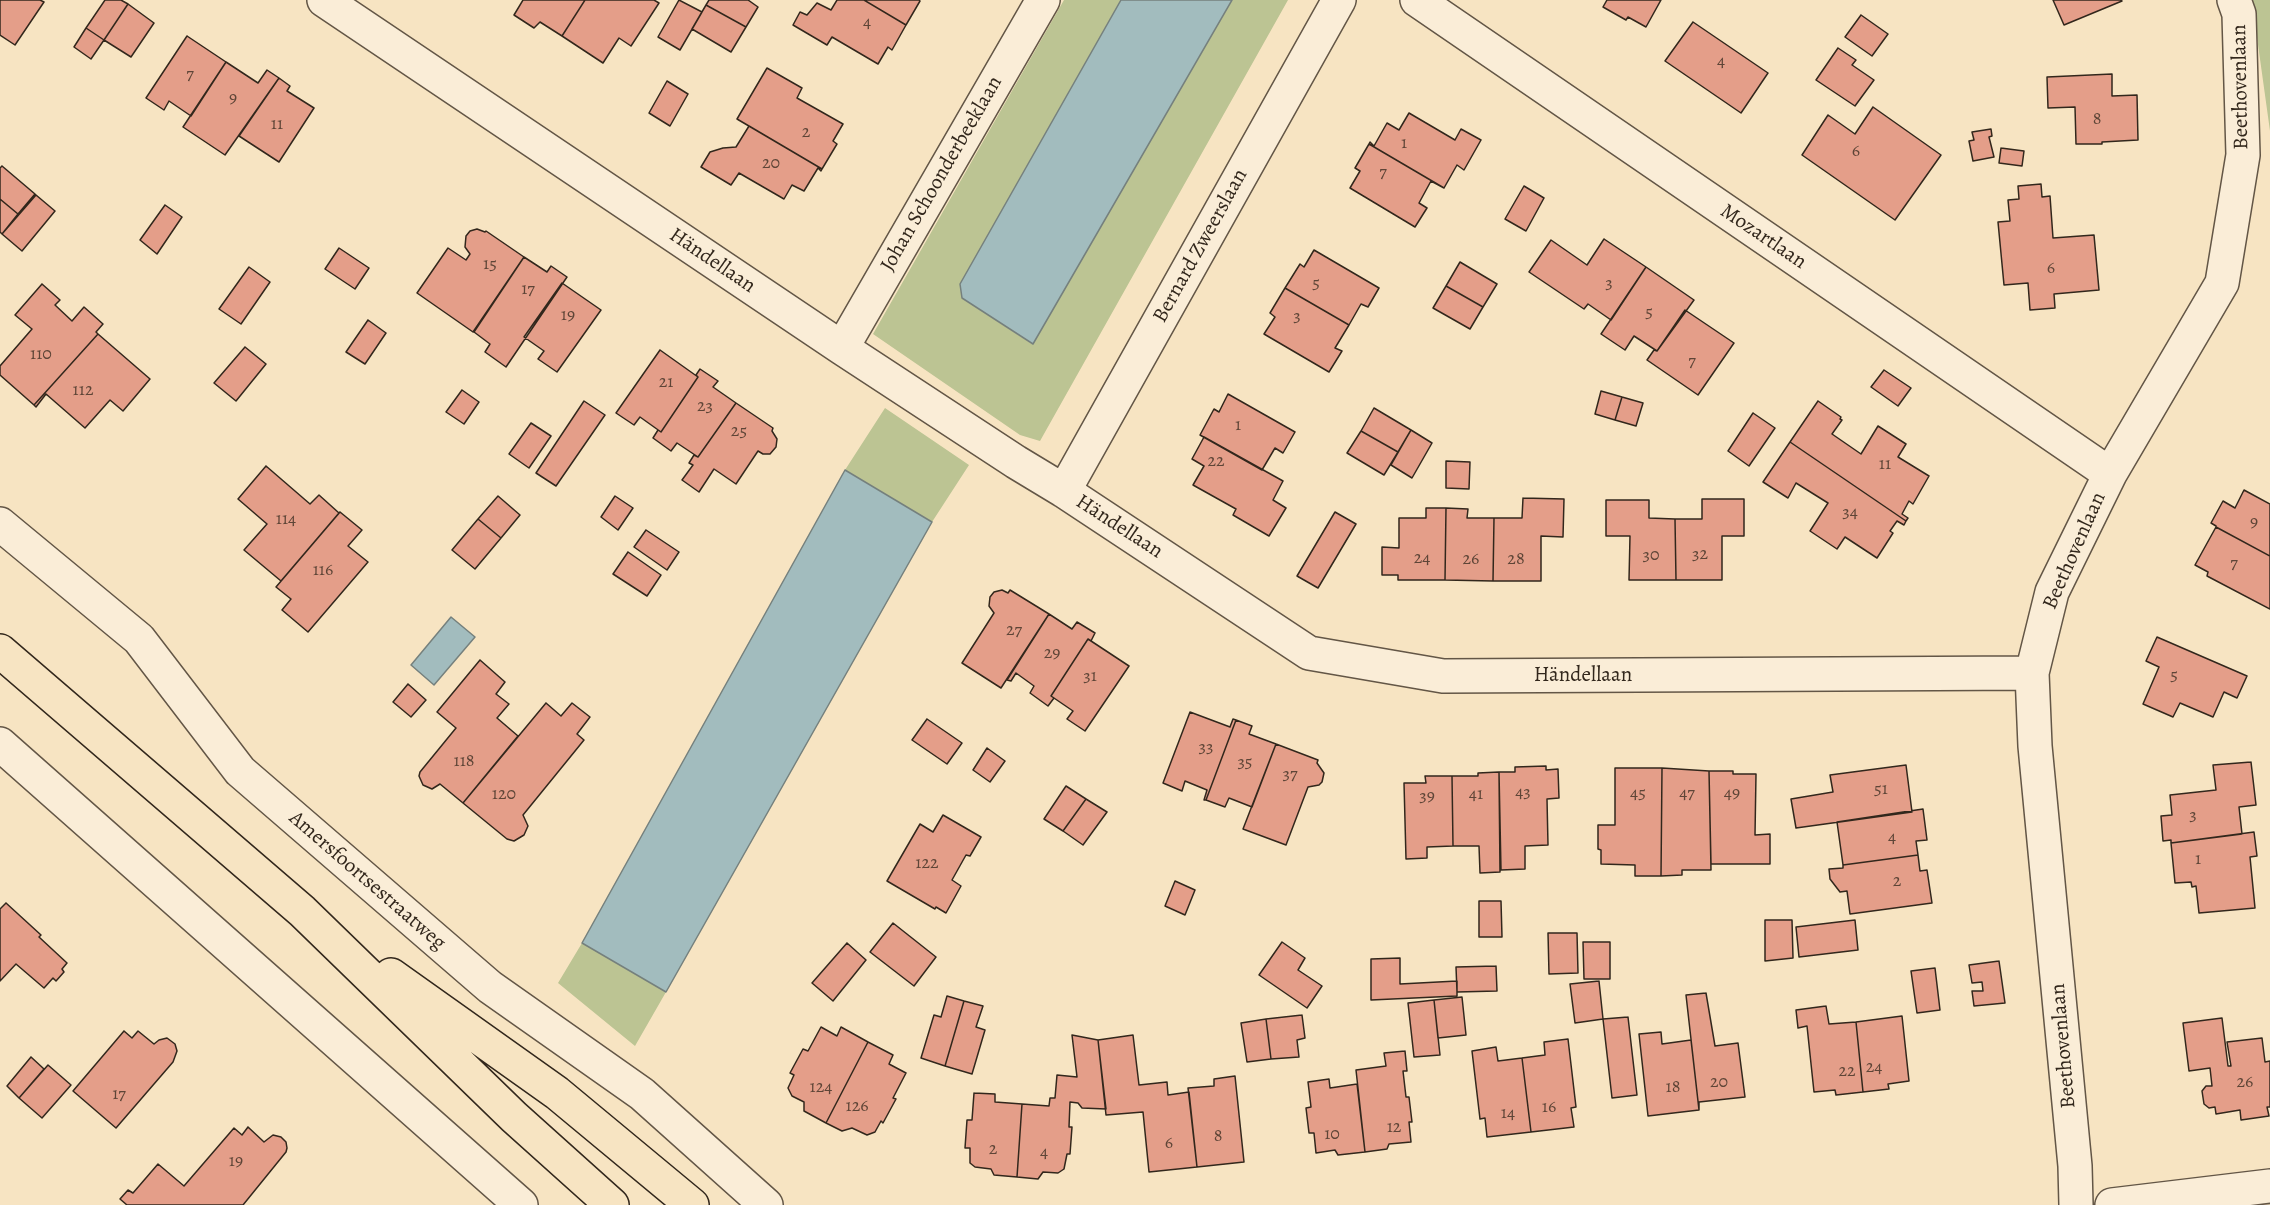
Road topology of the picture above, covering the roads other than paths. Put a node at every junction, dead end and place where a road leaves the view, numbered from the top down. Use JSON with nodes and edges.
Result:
{"nodes":[{"id":1,"x":324,"y":0,"type":"edge"},
{"id":2,"x":1043,"y":0,"type":"edge"},
{"id":3,"x":1339,"y":0,"type":"edge"},
{"id":4,"x":1417,"y":0,"type":"edge"},
{"id":5,"x":2234,"y":0,"type":"edge"},
{"id":6,"x":842,"y":348,"type":"junction"},
{"id":7,"x":2110,"y":474,"type":"junction"},
{"id":8,"x":1064,"y":491,"type":"junction"},
{"id":9,"x":0,"y":524,"type":"edge"},
{"id":10,"x":0,"y":651,"type":"edge"},
{"id":11,"x":2032,"y":673,"type":"junction"},
{"id":12,"x":0,"y":744,"type":"edge"},
{"id":13,"x":302,"y":911,"type":"junction"},
{"id":14,"x":2270,"y":1186,"type":"edge"},
{"id":15,"x":521,"y":1205,"type":"edge"},
{"id":16,"x":612,"y":1205,"type":"edge"},
{"id":17,"x":692,"y":1205,"type":"edge"},
{"id":18,"x":766,"y":1205,"type":"edge"},
{"id":19,"x":2076,"y":1205,"type":"edge"},
{"id":20,"x":2112,"y":1205,"type":"edge"}],
"edges":[{"from":1,"to":6,"type":"street","name":"Händellaan"},
{"from":2,"to":6,"type":"street","name":"Johan Schoonderbeeklaan"},
{"from":3,"to":8,"type":"street","name":"Bernard Zweerslaan"},
{"from":4,"to":7,"type":"street","name":"Mozartlaan"},
{"from":5,"to":7,"type":"street","name":"Beethovenlaan"},
{"from":6,"to":8,"type":"street","name":"Händellaan"},
{"from":7,"to":11,"type":"street","name":"Beethovenlaan"},
{"from":8,"to":11,"type":"street","name":"Händellaan"},
{"from":9,"to":18,"type":"street","name":"Amersfoortsestraatweg"},
{"from":10,"to":13,"type":"main road"},
{"from":11,"to":19,"type":"street","name":"Beethovenlaan"},
{"from":12,"to":15,"type":"street"},
{"from":13,"to":16,"type":"main road"},
{"from":13,"to":17,"type":"main road"},
{"from":14,"to":20,"type":"street"}]}
